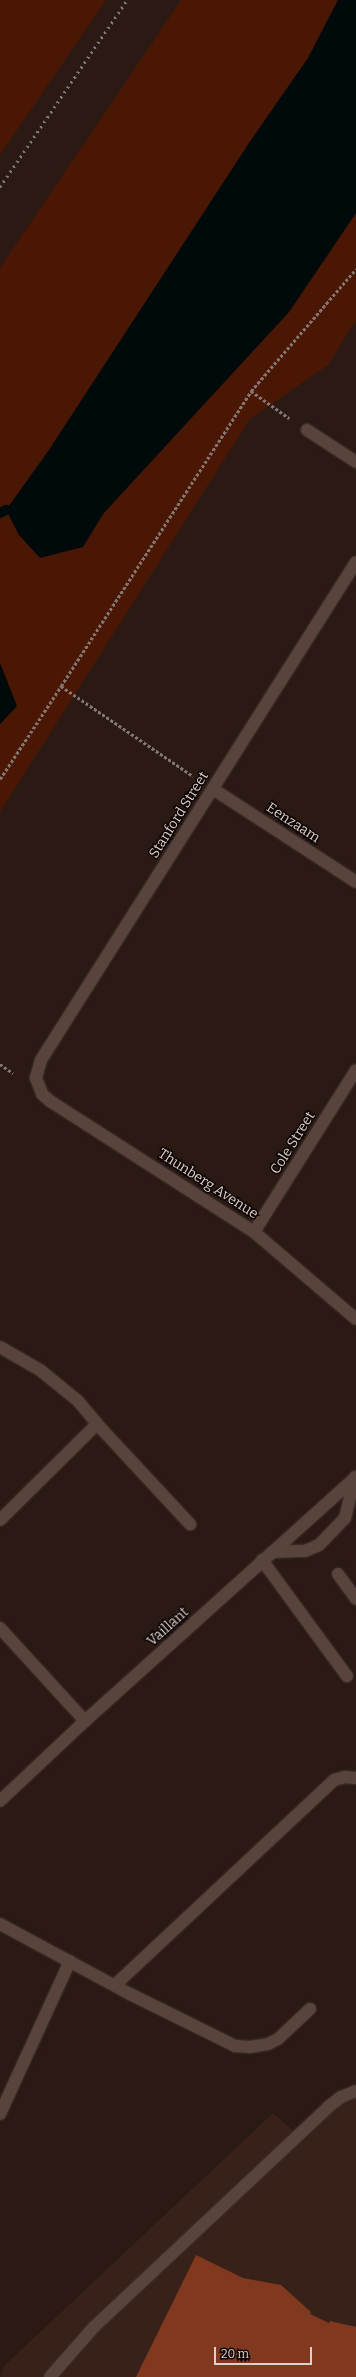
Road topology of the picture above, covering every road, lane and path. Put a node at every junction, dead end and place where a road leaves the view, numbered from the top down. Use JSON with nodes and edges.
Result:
{"nodes":[{"id":1,"x":356,"y":269,"type":"edge"},
{"id":2,"x":251,"y":391,"type":"junction"},
{"id":3,"x":307,"y":430,"type":"joint"},
{"id":4,"x":356,"y":462,"type":"edge"},
{"id":5,"x":356,"y":562,"type":"edge"},
{"id":6,"x":61,"y":686,"type":"junction"},
{"id":7,"x":0,"y":779,"type":"edge"},
{"id":8,"x":213,"y":789,"type":"junction"},
{"id":9,"x":356,"y":882,"type":"edge"},
{"id":10,"x":356,"y":1070,"type":"edge"},
{"id":11,"x":38,"y":1086,"type":"joint"},
{"id":12,"x":254,"y":1232,"type":"junction"},
{"id":13,"x":356,"y":1319,"type":"edge"},
{"id":14,"x":0,"y":1347,"type":"edge"},
{"id":15,"x":97,"y":1424,"type":"junction"},
{"id":16,"x":356,"y":1477,"type":"edge"},
{"id":17,"x":0,"y":1520,"type":"edge"},
{"id":18,"x":190,"y":1524,"type":"dead end"},
{"id":19,"x":272,"y":1552,"type":"junction"},
{"id":20,"x":262,"y":1560,"type":"junction"},
{"id":21,"x":338,"y":1574,"type":"dead end"},
{"id":22,"x":356,"y":1599,"type":"edge"},
{"id":23,"x":0,"y":1628,"type":"edge"},
{"id":24,"x":347,"y":1676,"type":"dead end"},
{"id":25,"x":85,"y":1721,"type":"junction"},
{"id":26,"x":356,"y":1778,"type":"edge"},
{"id":27,"x":0,"y":1801,"type":"edge"},
{"id":28,"x":0,"y":1924,"type":"edge"},
{"id":29,"x":70,"y":1961,"type":"junction"},
{"id":30,"x":115,"y":1985,"type":"junction"},
{"id":31,"x":310,"y":2009,"type":"dead end"},
{"id":32,"x":356,"y":2091,"type":"edge"},
{"id":33,"x":0,"y":2114,"type":"edge"},
{"id":34,"x":50,"y":2377,"type":"edge"}],
"edges":[{"from":1,"to":2,"type":"path"},
{"from":2,"to":3,"type":"path"},
{"from":2,"to":6,"type":"path"},
{"from":3,"to":4,"type":"street"},
{"from":5,"to":8,"type":"street","name":"Stanford Street"},
{"from":6,"to":7,"type":"path"},
{"from":6,"to":8,"type":"path"},
{"from":8,"to":9,"type":"street","name":"Eenzaam"},
{"from":8,"to":11,"type":"street","name":"Stanford Street"},
{"from":10,"to":12,"type":"street","name":"Cole Street"},
{"from":11,"to":12,"type":"street","name":"Thunberg Avenue"},
{"from":12,"to":13,"type":"street","name":"Thunberg Avenue"},
{"from":14,"to":15,"type":"street"},
{"from":15,"to":17,"type":"street"},
{"from":15,"to":18,"type":"street"},
{"from":16,"to":19,"type":"street","name":"Vaillant"},
{"from":16,"to":19,"type":"street"},
{"from":19,"to":20,"type":"street","name":"Vaillant"},
{"from":20,"to":24,"type":"street"},
{"from":20,"to":25,"type":"street","name":"Vaillant"},
{"from":21,"to":22,"type":"street"},
{"from":23,"to":25,"type":"street"},
{"from":25,"to":27,"type":"street","name":"Vaillant"},
{"from":26,"to":30,"type":"street"},
{"from":28,"to":29,"type":"street"},
{"from":29,"to":30,"type":"street"},
{"from":29,"to":33,"type":"street"},
{"from":30,"to":31,"type":"street"},
{"from":32,"to":34,"type":"street"}]}
